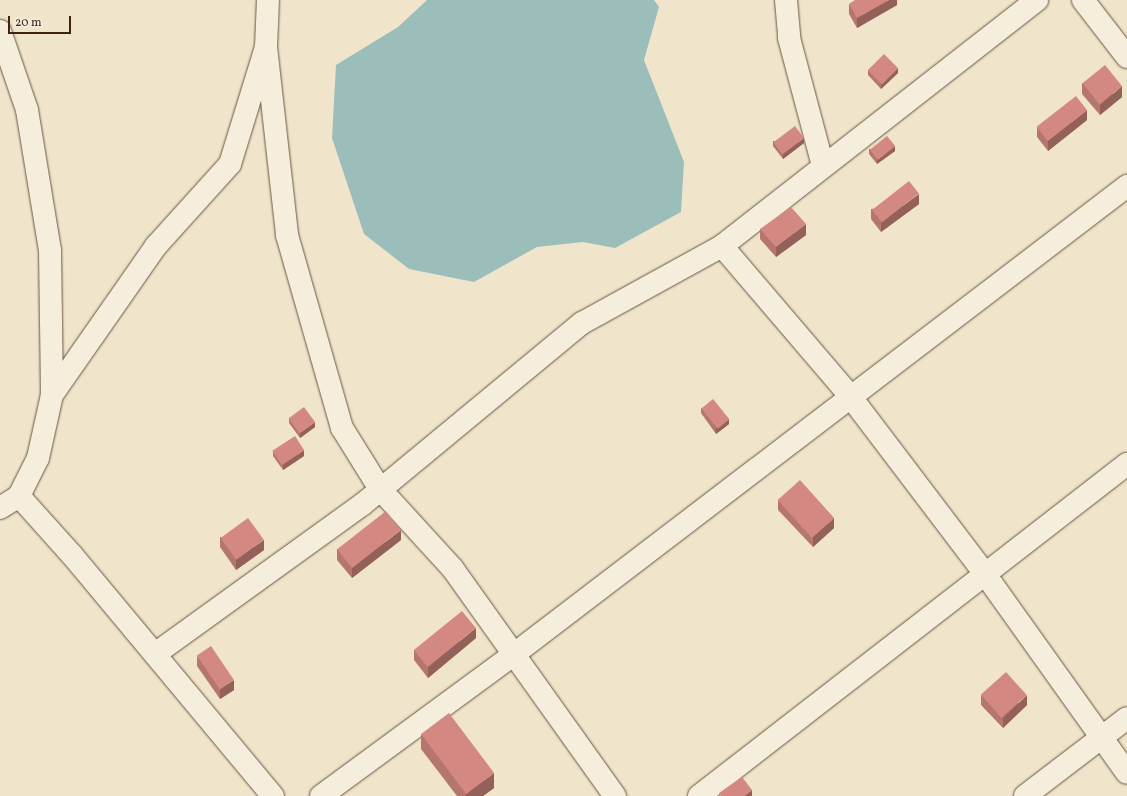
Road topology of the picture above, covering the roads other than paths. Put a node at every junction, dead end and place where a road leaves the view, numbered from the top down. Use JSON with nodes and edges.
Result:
{"nodes":[{"id":1,"x":268,"y":0,"type":"edge"},
{"id":2,"x":786,"y":0,"type":"edge"},
{"id":3,"x":1037,"y":0,"type":"edge"},
{"id":4,"x":1083,"y":0,"type":"edge"},
{"id":5,"x":0,"y":31,"type":"edge"},
{"id":6,"x":266,"y":47,"type":"junction"},
{"id":7,"x":1127,"y":56,"type":"edge"},
{"id":8,"x":823,"y":166,"type":"junction"},
{"id":9,"x":1127,"y":186,"type":"edge"},
{"id":10,"x":722,"y":246,"type":"junction"},
{"id":11,"x":52,"y":395,"type":"junction"},
{"id":12,"x":850,"y":396,"type":"junction"},
{"id":13,"x":1127,"y":464,"type":"edge"},
{"id":14,"x":380,"y":489,"type":"junction"},
{"id":15,"x":19,"y":496,"type":"junction"},
{"id":16,"x":0,"y":508,"type":"edge"},
{"id":17,"x":984,"y":574,"type":"junction"},
{"id":18,"x":155,"y":654,"type":"junction"},
{"id":19,"x":513,"y":655,"type":"junction"},
{"id":20,"x":1127,"y":718,"type":"edge"},
{"id":21,"x":1100,"y":738,"type":"junction"},
{"id":22,"x":1127,"y":773,"type":"edge"},
{"id":23,"x":273,"y":796,"type":"edge"},
{"id":24,"x":321,"y":796,"type":"edge"},
{"id":25,"x":615,"y":796,"type":"edge"},
{"id":26,"x":699,"y":796,"type":"edge"},
{"id":27,"x":1025,"y":796,"type":"edge"}],
"edges":[{"from":1,"to":6,"type":"street"},
{"from":2,"to":8,"type":"street"},
{"from":3,"to":8,"type":"street"},
{"from":4,"to":7,"type":"street"},
{"from":5,"to":11,"type":"street"},
{"from":6,"to":11,"type":"street"},
{"from":6,"to":14,"type":"street"},
{"from":8,"to":10,"type":"street"},
{"from":9,"to":12,"type":"street"},
{"from":10,"to":12,"type":"street"},
{"from":10,"to":14,"type":"street"},
{"from":11,"to":15,"type":"street"},
{"from":12,"to":17,"type":"street"},
{"from":12,"to":19,"type":"street"},
{"from":13,"to":17,"type":"street"},
{"from":14,"to":18,"type":"street"},
{"from":14,"to":19,"type":"street"},
{"from":15,"to":16,"type":"street"},
{"from":15,"to":18,"type":"street"},
{"from":17,"to":21,"type":"street"},
{"from":17,"to":26,"type":"street"},
{"from":18,"to":23,"type":"street"},
{"from":19,"to":24,"type":"street"},
{"from":19,"to":25,"type":"street"},
{"from":20,"to":21,"type":"street"},
{"from":21,"to":22,"type":"street"},
{"from":21,"to":27,"type":"street"}]}
